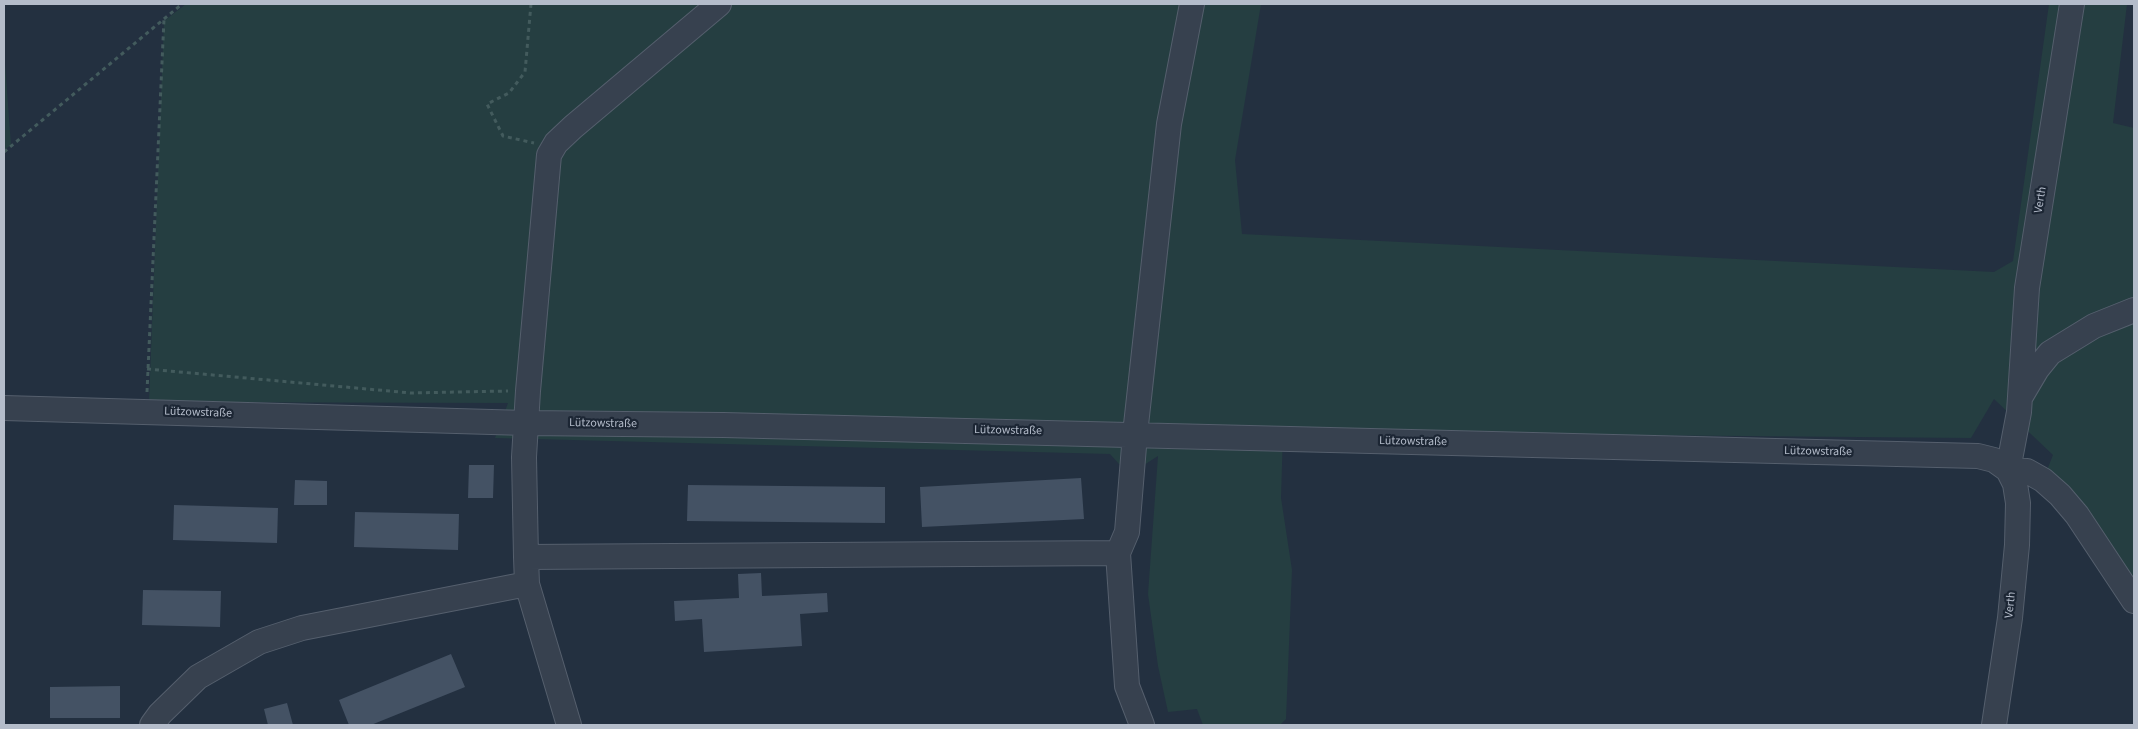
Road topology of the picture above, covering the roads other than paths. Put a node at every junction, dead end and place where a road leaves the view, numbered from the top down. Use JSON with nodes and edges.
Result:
{"nodes":[{"id":1,"x":720,"y":4,"type":"edge"},
{"id":2,"x":1192,"y":4,"type":"edge"},
{"id":3,"x":2072,"y":4,"type":"edge"},
{"id":4,"x":2134,"y":310,"type":"edge"},
{"id":5,"x":2020,"y":397,"type":"junction"},
{"id":6,"x":4,"y":408,"type":"edge"},
{"id":7,"x":526,"y":423,"type":"junction"},
{"id":8,"x":1135,"y":434,"type":"junction"},
{"id":9,"x":2008,"y":470,"type":"junction"},
{"id":10,"x":1118,"y":553,"type":"junction"},
{"id":11,"x":526,"y":557,"type":"junction"},
{"id":12,"x":527,"y":584,"type":"junction"},
{"id":13,"x":2134,"y":601,"type":"edge"},
{"id":14,"x":152,"y":725,"type":"edge"},
{"id":15,"x":569,"y":725,"type":"edge"},
{"id":16,"x":1142,"y":725,"type":"edge"},
{"id":17,"x":1994,"y":725,"type":"edge"}],
"edges":[{"from":1,"to":7,"type":"street"},
{"from":2,"to":8,"type":"street"},
{"from":3,"to":5,"type":"street","name":"Verth"},
{"from":4,"to":5,"type":"street","name":"Verth"},
{"from":5,"to":9,"type":"street","name":"Verth"},
{"from":6,"to":7,"type":"street","name":"Lützowstraße"},
{"from":7,"to":8,"type":"street","name":"Lützowstraße"},
{"from":7,"to":11,"type":"street"},
{"from":8,"to":9,"type":"street","name":"Lützowstraße"},
{"from":8,"to":10,"type":"street"},
{"from":9,"to":13,"type":"street","name":"Lützowstraße"},
{"from":9,"to":17,"type":"street","name":"Verth"},
{"from":10,"to":11,"type":"street"},
{"from":10,"to":16,"type":"street"},
{"from":11,"to":12,"type":"street"},
{"from":12,"to":14,"type":"street"},
{"from":12,"to":15,"type":"street"}]}
